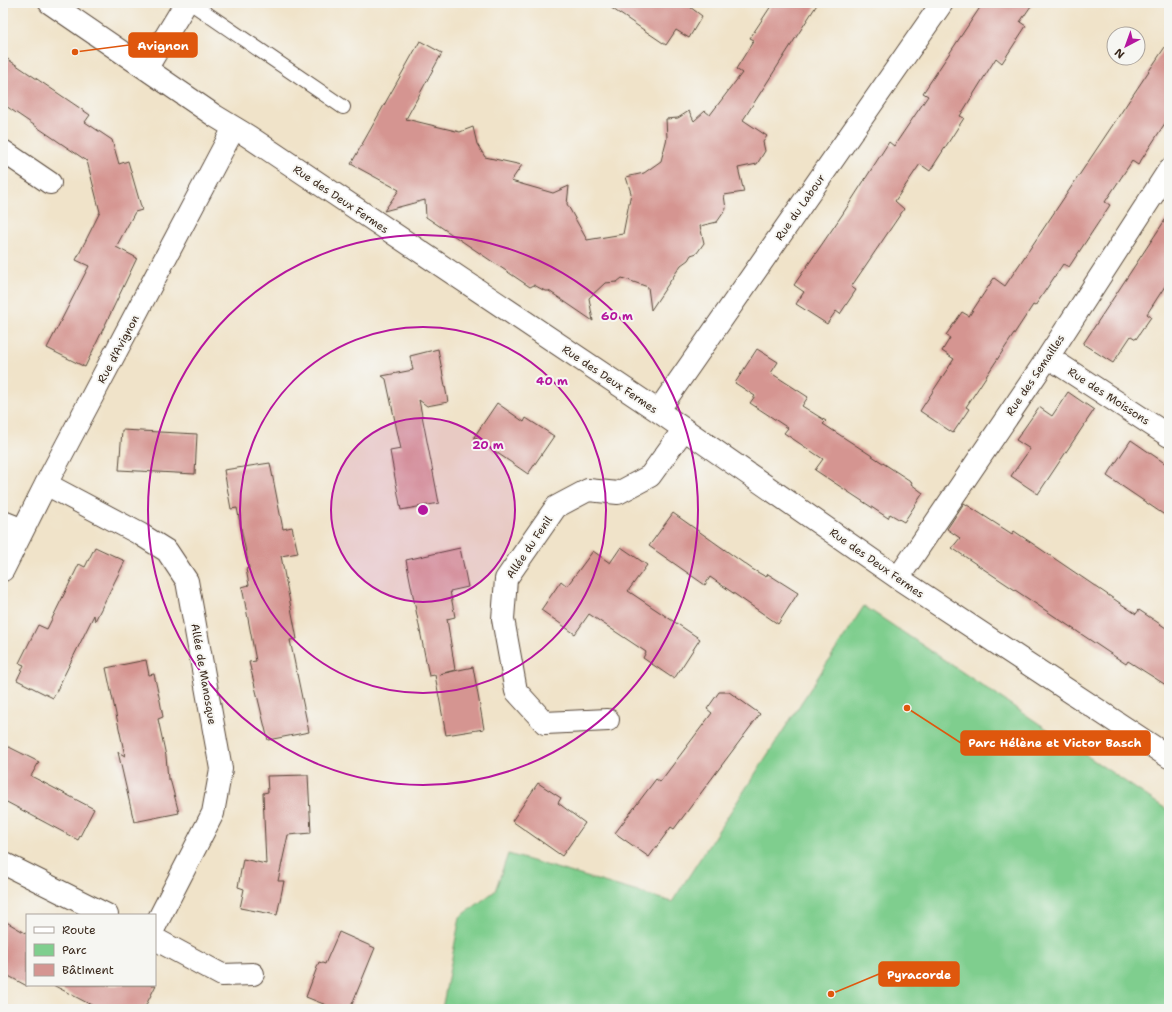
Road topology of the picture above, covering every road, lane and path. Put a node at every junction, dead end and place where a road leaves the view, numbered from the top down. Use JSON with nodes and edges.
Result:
{"nodes":[{"id":1,"x":50,"y":3,"type":"edge"},
{"id":2,"x":186,"y":3,"type":"edge"},
{"id":3,"x":191,"y":3,"type":"edge"},
{"id":4,"x":942,"y":3,"type":"edge"},
{"id":5,"x":146,"y":69,"type":"junction"},
{"id":6,"x":344,"y":107,"type":"dead end"},
{"id":7,"x":234,"y":128,"type":"junction"},
{"id":8,"x":3,"y":151,"type":"edge"},
{"id":9,"x":1169,"y":170,"type":"edge"},
{"id":10,"x":50,"y":183,"type":"dead end"},
{"id":11,"x":1048,"y":357,"type":"junction"},
{"id":12,"x":658,"y":410,"type":"junction"},
{"id":13,"x":684,"y":429,"type":"junction"},
{"id":14,"x":1169,"y":436,"type":"edge"},
{"id":15,"x":46,"y":484,"type":"junction"},
{"id":16,"x":3,"y":522,"type":"edge"},
{"id":17,"x":23,"y":530,"type":"junction"},
{"id":18,"x":3,"y":570,"type":"edge"},
{"id":19,"x":898,"y":578,"type":"junction"},
{"id":20,"x":608,"y":720,"type":"dead end"},
{"id":21,"x":1169,"y":757,"type":"edge"},
{"id":22,"x":3,"y":863,"type":"edge"},
{"id":23,"x":105,"y":914,"type":"edge"},
{"id":24,"x":156,"y":924,"type":"edge"},
{"id":25,"x":156,"y":940,"type":"edge"},
{"id":26,"x":253,"y":974,"type":"dead end"}],
"edges":[{"from":1,"to":5,"type":"street","name":"Rue des Deux Fermes"},
{"from":2,"to":5,"type":"street"},
{"from":3,"to":6,"type":"lane"},
{"from":4,"to":12,"type":"street","name":"Rue du Labour"},
{"from":5,"to":7,"type":"street","name":"Rue des Deux Fermes"},
{"from":7,"to":12,"type":"street","name":"Rue des Deux Fermes"},
{"from":7,"to":15,"type":"street","name":"Rue d'Avignon"},
{"from":8,"to":10,"type":"street"},
{"from":9,"to":11,"type":"street","name":"Rue des Semailles"},
{"from":11,"to":14,"type":"street","name":"Rue des Moissons"},
{"from":11,"to":19,"type":"street","name":"Rue des Semailles"},
{"from":12,"to":13,"type":"street","name":"Rue des Deux Fermes"},
{"from":13,"to":19,"type":"street","name":"Rue des Deux Fermes"},
{"from":13,"to":20,"type":"street","name":"Allée du Fenil"},
{"from":15,"to":17,"type":"street","name":"Rue d'Avignon"},
{"from":15,"to":24,"type":"street","name":"Allée de Manosque"},
{"from":16,"to":17,"type":"street"},
{"from":17,"to":18,"type":"street","name":"Rue d'Avignon"},
{"from":19,"to":21,"type":"street","name":"Rue des Deux Fermes"},
{"from":22,"to":23,"type":"street"},
{"from":25,"to":26,"type":"street"}]}
